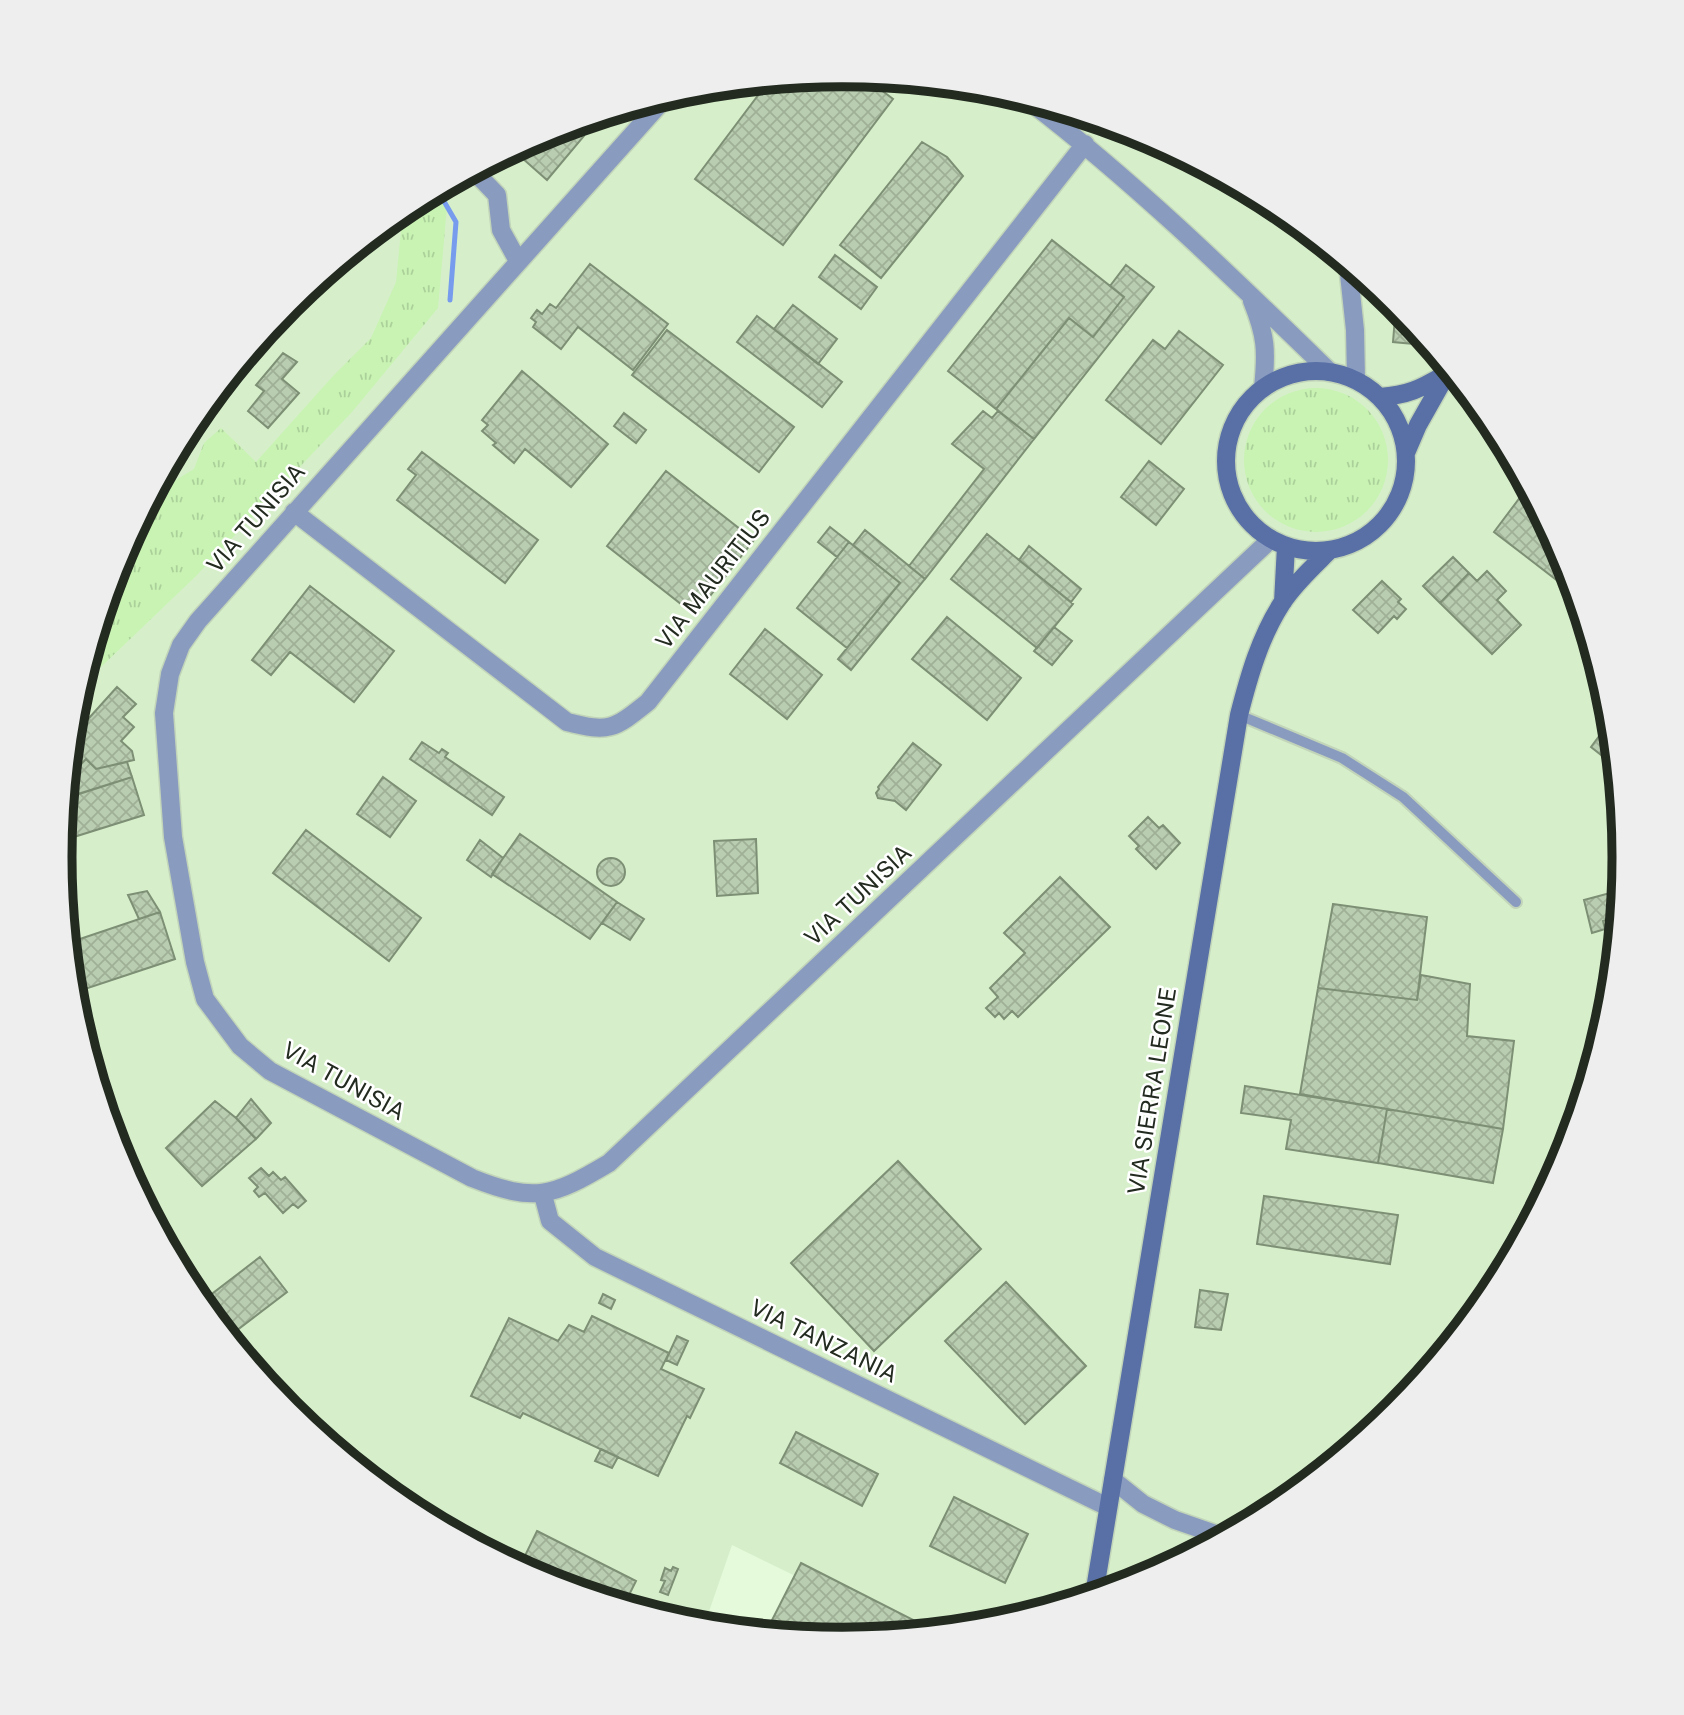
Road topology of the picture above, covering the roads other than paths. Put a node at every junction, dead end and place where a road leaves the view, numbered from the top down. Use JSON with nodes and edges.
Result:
{"nodes":[{"id":1,"x":652,"y":111,"type":"edge"},
{"id":2,"x":1047,"y":115,"type":"edge"},
{"id":3,"x":1085,"y":144,"type":"junction"},
{"id":4,"x":480,"y":178,"type":"edge"},
{"id":5,"x":518,"y":261,"type":"junction"},
{"id":6,"x":1349,"y":277,"type":"edge"},
{"id":7,"x":1250,"y":294,"type":"junction"},
{"id":8,"x":1330,"y":372,"type":"junction"},
{"id":9,"x":1442,"y":375,"type":"edge"},
{"id":10,"x":1444,"y":378,"type":"edge"},
{"id":11,"x":1356,"y":380,"type":"junction"},
{"id":12,"x":1263,"y":388,"type":"junction"},
{"id":13,"x":1380,"y":397,"type":"junction"},
{"id":14,"x":1406,"y":453,"type":"junction"},
{"id":15,"x":294,"y":512,"type":"junction"},
{"id":16,"x":1278,"y":542,"type":"junction"},
{"id":17,"x":1330,"y":550,"type":"junction"},
{"id":18,"x":1283,"y":602,"type":"junction"},
{"id":19,"x":1239,"y":715,"type":"junction"},
{"id":20,"x":1516,"y":902,"type":"dead end"},
{"id":21,"x":543,"y":1195,"type":"junction"},
{"id":22,"x":1113,"y":1480,"type":"junction"},
{"id":23,"x":1108,"y":1507,"type":"junction"},
{"id":24,"x":1213,"y":1532,"type":"edge"},
{"id":25,"x":1096,"y":1585,"type":"edge"}],
"edges":[{"from":1,"to":5,"type":"street","name":"VIA TUNISIA"},
{"from":2,"to":3,"type":"street"},
{"from":3,"to":7,"type":"street"},
{"from":3,"to":15,"type":"street","name":"VIA MAURITIUS"},
{"from":4,"to":5,"type":"street"},
{"from":5,"to":15,"type":"street","name":"VIA TUNISIA"},
{"from":6,"to":11,"type":"street"},
{"from":7,"to":8,"type":"street"},
{"from":7,"to":12,"type":"street"},
{"from":8,"to":11,"type":"street"},
{"from":8,"to":12,"type":"street"},
{"from":9,"to":13,"type":"street"},
{"from":10,"to":14,"type":"street"},
{"from":11,"to":13,"type":"street"},
{"from":12,"to":16,"type":"street"},
{"from":13,"to":14,"type":"street"},
{"from":14,"to":17,"type":"street"},
{"from":15,"to":21,"type":"street","name":"VIA TUNISIA"},
{"from":16,"to":17,"type":"street"},
{"from":16,"to":18,"type":"street","name":"VIA SIERRA LEONE"},
{"from":16,"to":21,"type":"street","name":"VIA TUNISIA"},
{"from":17,"to":18,"type":"street","name":"VIA SIERRA LEONE"},
{"from":18,"to":19,"type":"street","name":"VIA SIERRA LEONE"},
{"from":19,"to":20,"type":"lane"},
{"from":19,"to":22,"type":"street","name":"VIA SIERRA LEONE"},
{"from":21,"to":23,"type":"street","name":"VIA TANZANIA"},
{"from":22,"to":23,"type":"street","name":"VIA SIERRA LEONE"},
{"from":22,"to":24,"type":"street"},
{"from":23,"to":25,"type":"street","name":"VIA SIERRA LEONE"}]}
